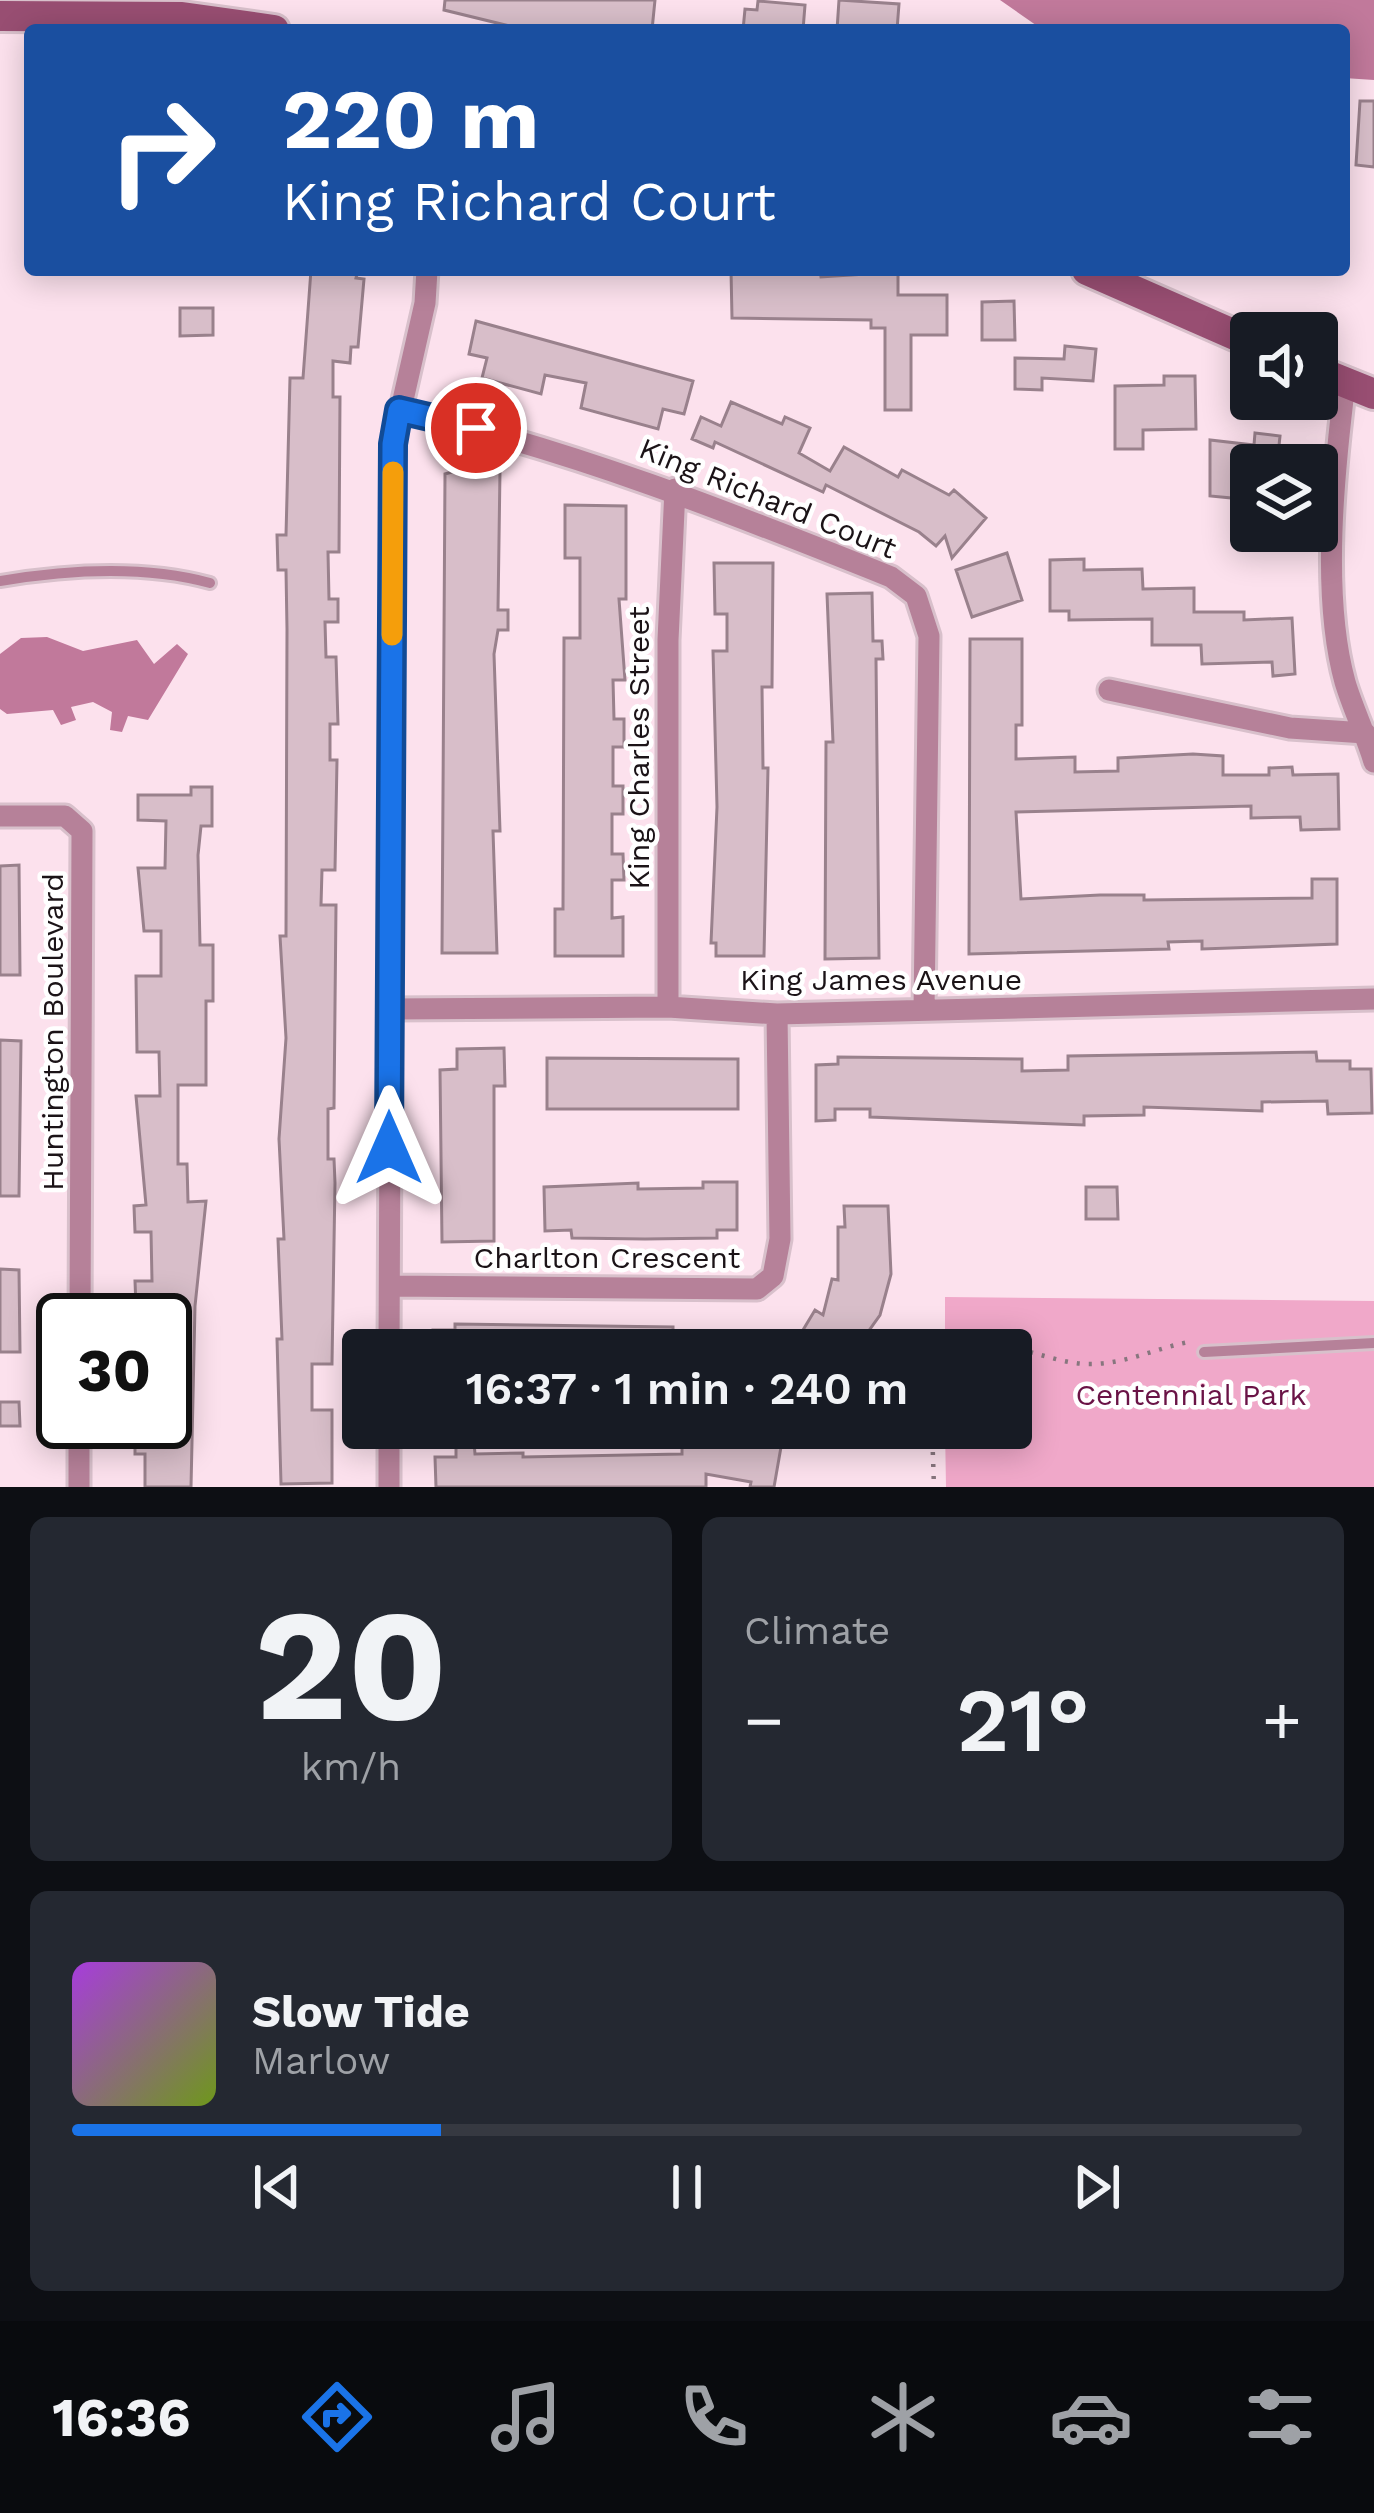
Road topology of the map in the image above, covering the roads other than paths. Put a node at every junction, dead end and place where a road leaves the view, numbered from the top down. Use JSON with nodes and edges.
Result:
{"nodes":[{"id":1,"x":0,"y":16,"type":"edge"},
{"id":2,"x":232,"y":24,"type":"edge"},
{"id":3,"x":427,"y":276,"type":"edge"},
{"id":4,"x":1101,"y":276,"type":"edge"},
{"id":5,"x":1230,"y":333,"type":"edge"},
{"id":6,"x":1345,"y":382,"type":"edge"},
{"id":7,"x":399,"y":410,"type":"junction"},
{"id":8,"x":675,"y":489,"type":"junction"},
{"id":9,"x":0,"y":581,"type":"edge"},
{"id":10,"x":209,"y":583,"type":"dead end"},
{"id":11,"x":1109,"y":690,"type":"dead end"},
{"id":12,"x":1365,"y":733,"type":"junction"},
{"id":13,"x":1374,"y":762,"type":"edge"},
{"id":14,"x":0,"y":816,"type":"edge"},
{"id":15,"x":1374,"y":999,"type":"edge"},
{"id":16,"x":668,"y":1007,"type":"junction"},
{"id":17,"x":388,"y":1009,"type":"junction"},
{"id":18,"x":924,"y":1010,"type":"junction"},
{"id":19,"x":777,"y":1014,"type":"junction"},
{"id":20,"x":390,"y":1286,"type":"junction"},
{"id":21,"x":80,"y":1293,"type":"edge"},
{"id":22,"x":389,"y":1329,"type":"edge"},
{"id":23,"x":1374,"y":1343,"type":"edge"},
{"id":24,"x":1204,"y":1352,"type":"road end"},
{"id":25,"x":79,"y":1449,"type":"edge"},
{"id":26,"x":389,"y":1449,"type":"edge"},
{"id":27,"x":79,"y":1487,"type":"edge"},
{"id":28,"x":388,"y":1487,"type":"edge"}],
"edges":[{"from":1,"to":2,"type":"main road"},
{"from":3,"to":7,"type":"street"},
{"from":4,"to":5,"type":"main road"},
{"from":6,"to":12,"type":"street"},
{"from":7,"to":8,"type":"street","name":"King Richard Court"},
{"from":7,"to":17,"type":"street"},
{"from":8,"to":16,"type":"street","name":"King Charles Street"},
{"from":8,"to":18,"type":"street","name":"King Richard Court"},
{"from":9,"to":10,"type":"lane"},
{"from":11,"to":12,"type":"street"},
{"from":12,"to":13,"type":"street"},
{"from":14,"to":21,"type":"street","name":"Huntington Boulevard"},
{"from":15,"to":18,"type":"street","name":"King James Avenue"},
{"from":16,"to":17,"type":"street","name":"King James Avenue"},
{"from":16,"to":19,"type":"street","name":"King James Avenue"},
{"from":17,"to":20,"type":"street"},
{"from":18,"to":19,"type":"street","name":"King James Avenue"},
{"from":19,"to":20,"type":"street","name":"Charlton Crescent"},
{"from":20,"to":22,"type":"street"},
{"from":23,"to":24,"type":"lane"},
{"from":25,"to":27,"type":"street"},
{"from":26,"to":28,"type":"street"}]}
